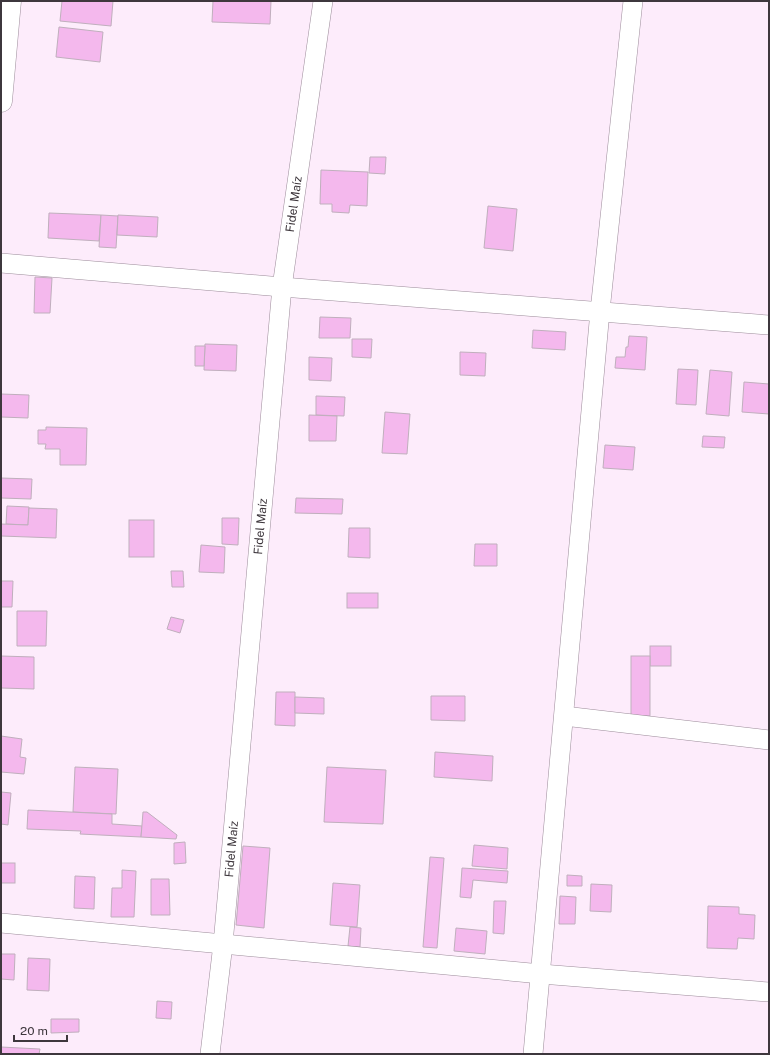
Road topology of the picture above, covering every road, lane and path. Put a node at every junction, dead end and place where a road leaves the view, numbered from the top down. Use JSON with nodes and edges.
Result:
{"nodes":[{"id":1,"x":10,"y":1,"type":"edge"},
{"id":2,"x":323,"y":1,"type":"edge"},
{"id":3,"x":633,"y":1,"type":"edge"},
{"id":4,"x":1,"y":102,"type":"edge"},
{"id":5,"x":1,"y":263,"type":"edge"},
{"id":6,"x":282,"y":287,"type":"junction"},
{"id":7,"x":600,"y":311,"type":"junction"},
{"id":8,"x":769,"y":325,"type":"edge"},
{"id":9,"x":564,"y":716,"type":"junction"},
{"id":10,"x":769,"y":740,"type":"edge"},
{"id":11,"x":1,"y":923,"type":"edge"},
{"id":12,"x":223,"y":944,"type":"junction"},
{"id":13,"x":541,"y":974,"type":"junction"},
{"id":14,"x":769,"y":992,"type":"edge"},
{"id":15,"x":210,"y":1054,"type":"edge"},
{"id":16,"x":533,"y":1054,"type":"edge"}],
"edges":[{"from":1,"to":4,"type":"main road"},
{"from":2,"to":6,"type":"street","name":"Fidel Maíz"},
{"from":3,"to":7,"type":"street"},
{"from":5,"to":6,"type":"street"},
{"from":6,"to":7,"type":"street"},
{"from":6,"to":12,"type":"street","name":"Fidel Maíz"},
{"from":7,"to":8,"type":"street"},
{"from":7,"to":9,"type":"street"},
{"from":9,"to":10,"type":"street"},
{"from":9,"to":13,"type":"street"},
{"from":11,"to":12,"type":"street"},
{"from":12,"to":13,"type":"street"},
{"from":12,"to":15,"type":"street","name":"Fidel Maíz"},
{"from":13,"to":14,"type":"street"},
{"from":13,"to":16,"type":"street"}]}
